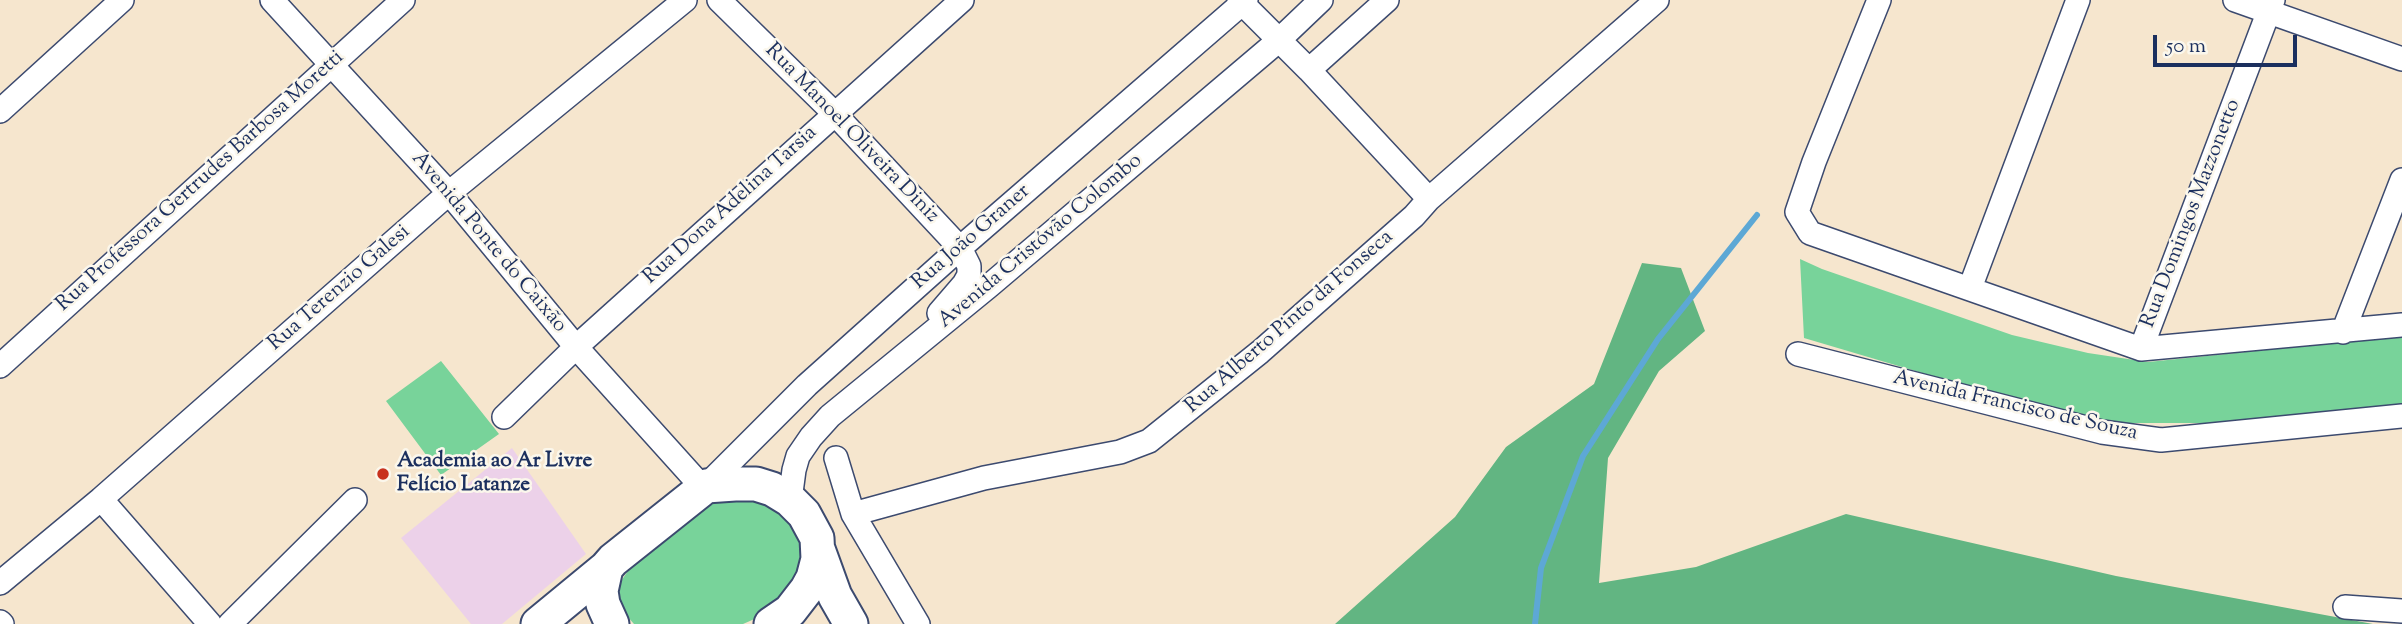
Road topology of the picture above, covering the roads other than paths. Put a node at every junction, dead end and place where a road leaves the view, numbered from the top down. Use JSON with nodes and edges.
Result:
{"nodes":[{"id":1,"x":122,"y":0,"type":"edge"},
{"id":2,"x":272,"y":0,"type":"edge"},
{"id":3,"x":403,"y":0,"type":"edge"},
{"id":4,"x":685,"y":0,"type":"edge"},
{"id":5,"x":719,"y":0,"type":"edge"},
{"id":6,"x":962,"y":0,"type":"edge"},
{"id":7,"x":1321,"y":0,"type":"edge"},
{"id":8,"x":1387,"y":0,"type":"edge"},
{"id":9,"x":1657,"y":0,"type":"edge"},
{"id":10,"x":1879,"y":0,"type":"edge"},
{"id":11,"x":2078,"y":0,"type":"edge"},
{"id":12,"x":2235,"y":0,"type":"edge"},
{"id":13,"x":1242,"y":1,"type":"edge"},
{"id":14,"x":2270,"y":6,"type":"edge"},
{"id":15,"x":1278,"y":41,"type":"junction"},
{"id":16,"x":2402,"y":59,"type":"edge"},
{"id":17,"x":331,"y":65,"type":"junction"},
{"id":18,"x":1309,"y":70,"type":"junction"},
{"id":19,"x":0,"y":111,"type":"edge"},
{"id":20,"x":834,"y":113,"type":"junction"},
{"id":21,"x":2402,"y":180,"type":"edge"},
{"id":22,"x":449,"y":193,"type":"junction"},
{"id":23,"x":1429,"y":199,"type":"junction"},
{"id":24,"x":960,"y":248,"type":"junction"},
{"id":25,"x":1970,"y":288,"type":"junction"},
{"id":26,"x":2402,"y":326,"type":"edge"},
{"id":27,"x":2343,"y":332,"type":"junction"},
{"id":28,"x":919,"y":343,"type":"junction"},
{"id":29,"x":576,"y":347,"type":"junction"},
{"id":30,"x":2141,"y":349,"type":"junction"},
{"id":31,"x":1798,"y":354,"type":"dead end"},
{"id":32,"x":0,"y":366,"type":"edge"},
{"id":33,"x":2402,"y":416,"type":"edge"},
{"id":34,"x":504,"y":418,"type":"dead end"},
{"id":35,"x":835,"y":458,"type":"dead end"},
{"id":36,"x":704,"y":487,"type":"junction"},
{"id":37,"x":100,"y":499,"type":"junction"},
{"id":38,"x":355,"y":500,"type":"dead end"},
{"id":39,"x":790,"y":500,"type":"junction"},
{"id":40,"x":853,"y":514,"type":"junction"},
{"id":41,"x":818,"y":547,"type":"junction"},
{"id":42,"x":606,"y":568,"type":"junction"},
{"id":43,"x":0,"y":583,"type":"edge"},
{"id":44,"x":2345,"y":607,"type":"dead end"},
{"id":45,"x":2402,"y":611,"type":"edge"},
{"id":46,"x":210,"y":624,"type":"edge"},
{"id":47,"x":230,"y":624,"type":"edge"},
{"id":48,"x":538,"y":624,"type":"edge"},
{"id":49,"x":612,"y":624,"type":"edge"},
{"id":50,"x":772,"y":624,"type":"edge"},
{"id":51,"x":850,"y":624,"type":"edge"},
{"id":52,"x":919,"y":624,"type":"edge"}],
"edges":[{"from":1,"to":19,"type":"street"},
{"from":2,"to":17,"type":"street","name":"Avenida Ponte do Caixão"},
{"from":3,"to":17,"type":"street","name":"Rua Professora Gertrudes Barbosa Moretti"},
{"from":4,"to":22,"type":"street","name":"Rua Terenzio Galesi"},
{"from":5,"to":20,"type":"street","name":"Rua Manoel Oliveira Diniz"},
{"from":6,"to":20,"type":"street","name":"Rua Dona Adelina Tarsia"},
{"from":7,"to":15,"type":"street","name":"Avenida Cristóvão Colombo"},
{"from":8,"to":18,"type":"street"},
{"from":9,"to":23,"type":"street","name":"Rua Alberto Pinto da Fonseca"},
{"from":10,"to":25,"type":"street"},
{"from":11,"to":25,"type":"street"},
{"from":12,"to":14,"type":"street"},
{"from":13,"to":15,"type":"street"},
{"from":13,"to":24,"type":"street","name":"Rua João Graner"},
{"from":14,"to":16,"type":"street"},
{"from":14,"to":30,"type":"street","name":"Rua Domingos Mazzonetto"},
{"from":15,"to":18,"type":"street"},
{"from":15,"to":28,"type":"street","name":"Avenida Cristóvão Colombo"},
{"from":17,"to":22,"type":"street","name":"Avenida Ponte do Caixão"},
{"from":17,"to":32,"type":"street","name":"Rua Professora Gertrudes Barbosa Moretti"},
{"from":18,"to":23,"type":"street"},
{"from":20,"to":24,"type":"street","name":"Rua Manoel Oliveira Diniz"},
{"from":20,"to":29,"type":"street","name":"Rua Dona Adelina Tarsia"},
{"from":21,"to":27,"type":"street"},
{"from":22,"to":29,"type":"street","name":"Avenida Ponte do Caixão"},
{"from":22,"to":37,"type":"street","name":"Rua Terenzio Galesi"},
{"from":23,"to":40,"type":"street","name":"Rua Alberto Pinto da Fonseca"},
{"from":24,"to":28,"type":"street"},
{"from":24,"to":36,"type":"street","name":"Rua João Graner"},
{"from":25,"to":30,"type":"street"},
{"from":26,"to":27,"type":"street"},
{"from":27,"to":30,"type":"street"},
{"from":28,"to":39,"type":"street","name":"Avenida Cristóvão Colombo"},
{"from":29,"to":34,"type":"street","name":"Rua Dona Adelina Tarsia"},
{"from":29,"to":36,"type":"street","name":"Avenida Ponte do Caixão"},
{"from":31,"to":33,"type":"street","name":"Avenida Francisco de Souza"},
{"from":35,"to":40,"type":"street"},
{"from":36,"to":39,"type":"main road"},
{"from":36,"to":42,"type":"main road"},
{"from":37,"to":43,"type":"street","name":"Rua Terenzio Galesi"},
{"from":37,"to":46,"type":"street"},
{"from":38,"to":47,"type":"street"},
{"from":39,"to":41,"type":"main road"},
{"from":40,"to":52,"type":"street"},
{"from":41,"to":50,"type":"main road"},
{"from":41,"to":51,"type":"main road"},
{"from":42,"to":48,"type":"main road"},
{"from":42,"to":49,"type":"main road"},
{"from":44,"to":45,"type":"street"}]}
